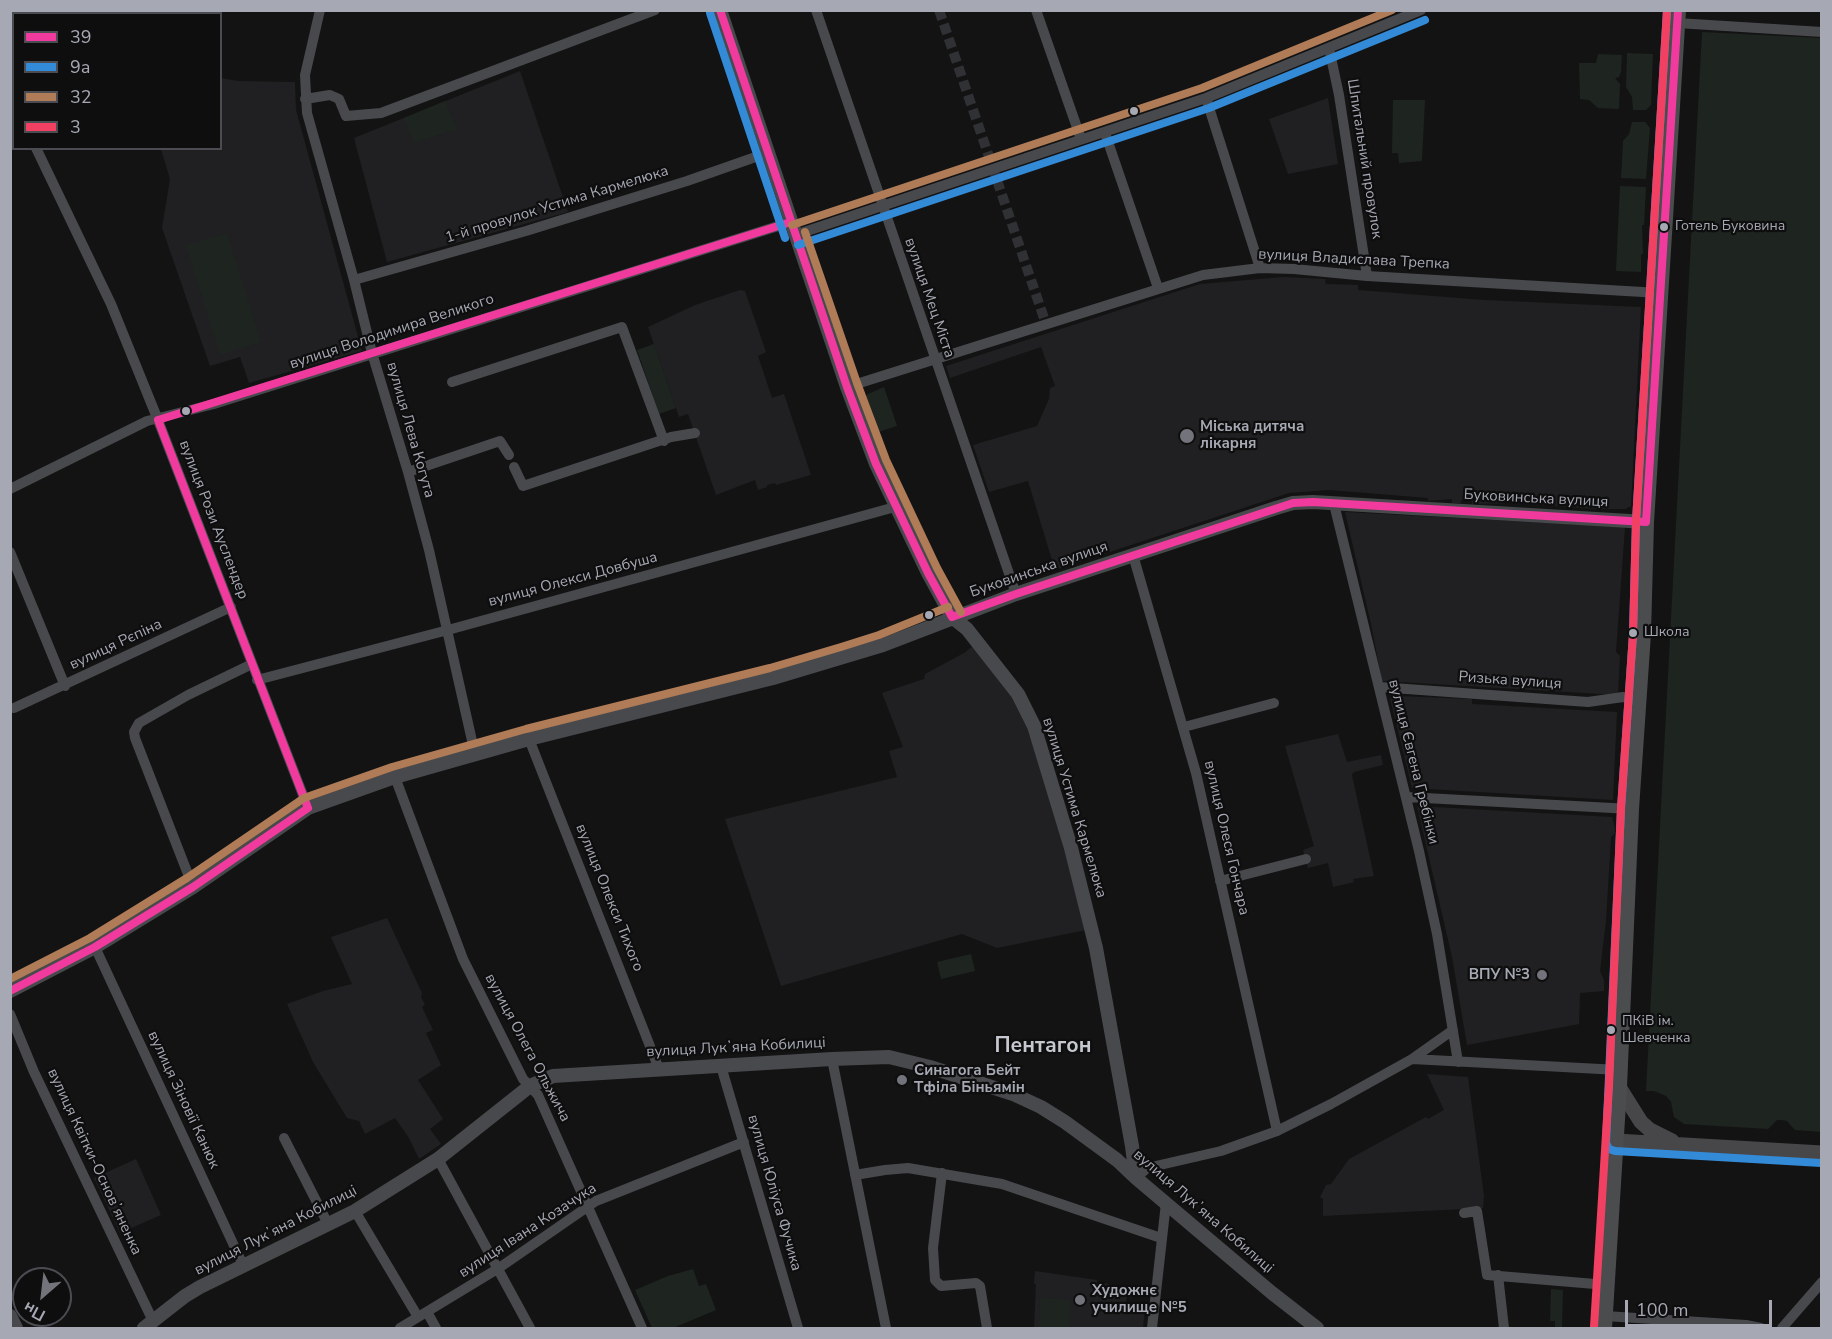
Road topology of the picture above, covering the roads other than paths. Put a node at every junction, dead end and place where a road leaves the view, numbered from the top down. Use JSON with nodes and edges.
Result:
{"nodes":[{"id":1,"x":320,"y":10,"type":"edge"},
{"id":2,"x":654,"y":10,"type":"edge"},
{"id":3,"x":720,"y":10,"type":"edge"},
{"id":4,"x":816,"y":10,"type":"edge"},
{"id":5,"x":1036,"y":10,"type":"edge"},
{"id":6,"x":1420,"y":10,"type":"edge"},
{"id":7,"x":1677,"y":17,"type":"edge"},
{"id":8,"x":1821,"y":32,"type":"edge"},
{"id":9,"x":1329,"y":48,"type":"junction"},
{"id":10,"x":1206,"y":98,"type":"junction"},
{"id":11,"x":305,"y":99,"type":"junction"},
{"id":12,"x":1105,"y":133,"type":"junction"},
{"id":13,"x":1081,"y":139,"type":"junction"},
{"id":14,"x":37,"y":150,"type":"edge"},
{"id":15,"x":766,"y":153,"type":"junction"},
{"id":16,"x":882,"y":206,"type":"junction"},
{"id":17,"x":793,"y":228,"type":"junction"},
{"id":18,"x":1260,"y":268,"type":"junction"},
{"id":19,"x":1367,"y":276,"type":"junction"},
{"id":20,"x":354,"y":280,"type":"junction"},
{"id":21,"x":1158,"y":288,"type":"junction"},
{"id":22,"x":1660,"y":293,"type":"junction"},
{"id":23,"x":372,"y":353,"type":"junction"},
{"id":24,"x":934,"y":360,"type":"junction"},
{"id":25,"x":453,"y":382,"type":"dead end"},
{"id":26,"x":848,"y":387,"type":"junction"},
{"id":27,"x":158,"y":420,"type":"junction"},
{"id":28,"x":695,"y":433,"type":"dead end"},
{"id":29,"x":664,"y":441,"type":"junction"},
{"id":30,"x":508,"y":455,"type":"dead end"},
{"id":31,"x":514,"y":467,"type":"dead end"},
{"id":32,"x":408,"y":472,"type":"junction"},
{"id":33,"x":10,"y":489,"type":"edge"},
{"id":34,"x":1334,"y":504,"type":"junction"},
{"id":35,"x":895,"y":507,"type":"junction"},
{"id":36,"x":1646,"y":522,"type":"junction"},
{"id":37,"x":10,"y":552,"type":"edge"},
{"id":38,"x":1133,"y":555,"type":"junction"},
{"id":39,"x":1016,"y":594,"type":"junction"},
{"id":40,"x":231,"y":607,"type":"junction"},
{"id":41,"x":952,"y":618,"type":"junction"},
{"id":42,"x":448,"y":630,"type":"junction"},
{"id":43,"x":252,"y":664,"type":"junction"},
{"id":44,"x":258,"y":680,"type":"junction"},
{"id":45,"x":65,"y":686,"type":"junction"},
{"id":46,"x":1379,"y":687,"type":"junction"},
{"id":47,"x":1638,"y":698,"type":"junction"},
{"id":48,"x":1274,"y":703,"type":"dead end"},
{"id":49,"x":14,"y":708,"type":"dead end"},
{"id":50,"x":1184,"y":727,"type":"junction"},
{"id":51,"x":530,"y":739,"type":"junction"},
{"id":52,"x":476,"y":754,"type":"junction"},
{"id":53,"x":395,"y":777,"type":"junction"},
{"id":54,"x":1406,"y":797,"type":"junction"},
{"id":55,"x":308,"y":808,"type":"junction"},
{"id":56,"x":1631,"y":809,"type":"junction"},
{"id":57,"x":1306,"y":859,"type":"dead end"},
{"id":58,"x":1220,"y":881,"type":"junction"},
{"id":59,"x":193,"y":887,"type":"junction"},
{"id":60,"x":95,"y":947,"type":"junction"},
{"id":61,"x":10,"y":991,"type":"edge"},
{"id":62,"x":10,"y":1014,"type":"edge"},
{"id":63,"x":1453,"y":1030,"type":"junction"},
{"id":64,"x":832,"y":1059,"type":"junction"},
{"id":65,"x":1412,"y":1059,"type":"junction"},
{"id":66,"x":1458,"y":1062,"type":"junction"},
{"id":67,"x":722,"y":1066,"type":"junction"},
{"id":68,"x":659,"y":1069,"type":"junction"},
{"id":69,"x":1619,"y":1079,"type":"junction"},
{"id":70,"x":530,"y":1086,"type":"junction"},
{"id":71,"x":1641,"y":1122,"type":"junction"},
{"id":72,"x":1278,"y":1131,"type":"junction"},
{"id":73,"x":1616,"y":1136,"type":"junction"},
{"id":74,"x":284,"y":1138,"type":"dead end"},
{"id":75,"x":744,"y":1142,"type":"junction"},
{"id":76,"x":1680,"y":1145,"type":"junction"},
{"id":77,"x":1821,"y":1153,"type":"edge"},
{"id":78,"x":438,"y":1159,"type":"junction"},
{"id":79,"x":942,"y":1173,"type":"junction"},
{"id":80,"x":855,"y":1175,"type":"junction"},
{"id":81,"x":1136,"y":1178,"type":"junction"},
{"id":82,"x":1166,"y":1203,"type":"junction"},
{"id":83,"x":589,"y":1206,"type":"junction"},
{"id":84,"x":355,"y":1211,"type":"junction"},
{"id":85,"x":1464,"y":1213,"type":"dead end"},
{"id":86,"x":328,"y":1224,"type":"junction"},
{"id":87,"x":1161,"y":1238,"type":"junction"},
{"id":88,"x":243,"y":1265,"type":"junction"},
{"id":89,"x":499,"y":1268,"type":"junction"},
{"id":90,"x":1498,"y":1275,"type":"junction"},
{"id":91,"x":1821,"y":1282,"type":"edge"},
{"id":92,"x":1607,"y":1285,"type":"junction"},
{"id":93,"x":423,"y":1315,"type":"junction"},
{"id":94,"x":10,"y":1316,"type":"edge"},
{"id":95,"x":1604,"y":1322,"type":"edge"},
{"id":96,"x":149,"y":1325,"type":"edge"},
{"id":97,"x":16,"y":1329,"type":"edge"},
{"id":98,"x":400,"y":1329,"type":"edge"},
{"id":99,"x":436,"y":1329,"type":"edge"},
{"id":100,"x":530,"y":1329,"type":"edge"},
{"id":101,"x":642,"y":1329,"type":"edge"},
{"id":102,"x":798,"y":1329,"type":"edge"},
{"id":103,"x":885,"y":1329,"type":"edge"},
{"id":104,"x":987,"y":1329,"type":"edge"},
{"id":105,"x":1152,"y":1329,"type":"edge"},
{"id":106,"x":1317,"y":1329,"type":"edge"},
{"id":107,"x":1504,"y":1329,"type":"edge"},
{"id":108,"x":1761,"y":1329,"type":"edge"},
{"id":109,"x":1782,"y":1329,"type":"edge"}],
"edges":[{"from":1,"to":11,"type":"street","name":"вулиця Лева Когута"},
{"from":2,"to":11,"type":"street"},
{"from":3,"to":15,"type":"street","name":"вулиця Устима Кармелюка"},
{"from":4,"to":16,"type":"street","name":"вулиця Мец Міста"},
{"from":5,"to":13,"type":"street"},
{"from":6,"to":9,"type":"street","name":"вулиця Володимира Великого"},
{"from":7,"to":8,"type":"street"},
{"from":7,"to":22,"type":"main road"},
{"from":9,"to":10,"type":"street","name":"вулиця Володимира Великого"},
{"from":9,"to":19,"type":"street","name":"Шпитальний провулок"},
{"from":10,"to":12,"type":"street","name":"вулиця Володимира Великого"},
{"from":10,"to":18,"type":"street"},
{"from":11,"to":20,"type":"street","name":"вулиця Лева Когута"},
{"from":12,"to":13,"type":"street","name":"вулиця Володимира Великого"},
{"from":12,"to":21,"type":"street"},
{"from":13,"to":16,"type":"street","name":"вулиця Володимира Великого"},
{"from":14,"to":27,"type":"street","name":"вулиця Рози Ауслендер"},
{"from":15,"to":17,"type":"street","name":"вулиця Устима Кармелюка"},
{"from":15,"to":20,"type":"street","name":"1-й провулок Устима Кармелюка"},
{"from":16,"to":17,"type":"street","name":"вулиця Володимира Великого"},
{"from":16,"to":24,"type":"street","name":"вулиця Мец Міста"},
{"from":17,"to":23,"type":"street","name":"вулиця Володимира Великого"},
{"from":17,"to":26,"type":"street","name":"вулиця Устима Кармелюка"},
{"from":18,"to":19,"type":"street","name":"вулиця Владислава Трепка"},
{"from":18,"to":21,"type":"street","name":"вулиця Владислава Трепка"},
{"from":19,"to":22,"type":"street","name":"вулиця Владислава Трепка"},
{"from":20,"to":23,"type":"street","name":"вулиця Лева Когута"},
{"from":21,"to":24,"type":"street","name":"вулиця Владислава Трепка"},
{"from":22,"to":36,"type":"main road"},
{"from":23,"to":27,"type":"street","name":"вулиця Володимира Великого"},
{"from":23,"to":32,"type":"street","name":"вулиця Лева Когута"},
{"from":24,"to":26,"type":"street","name":"вулиця Владислава Трепка"},
{"from":24,"to":39,"type":"street","name":"вулиця Мец Міста"},
{"from":25,"to":29,"type":"street"},
{"from":26,"to":35,"type":"street","name":"вулиця Устима Кармелюка"},
{"from":27,"to":33,"type":"street","name":"вулиця Володимира Великого"},
{"from":27,"to":40,"type":"street","name":"вулиця Рози Ауслендер"},
{"from":28,"to":29,"type":"street"},
{"from":29,"to":31,"type":"street"},
{"from":30,"to":32,"type":"street"},
{"from":32,"to":42,"type":"street","name":"вулиця Лева Когута"},
{"from":34,"to":36,"type":"street","name":"Буковинська вулиця"},
{"from":34,"to":38,"type":"street","name":"Буковинська вулиця"},
{"from":34,"to":46,"type":"street","name":"вулиця Євгена Гребінки"},
{"from":35,"to":41,"type":"street","name":"вулиця Устима Кармелюка"},
{"from":35,"to":42,"type":"street","name":"вулиця Олекси Довбуша"},
{"from":36,"to":47,"type":"main road"},
{"from":37,"to":45,"type":"street"},
{"from":38,"to":39,"type":"street","name":"Буковинська вулиця"},
{"from":38,"to":50,"type":"street","name":"вулиця Олеся Гончара"},
{"from":39,"to":41,"type":"street","name":"Буковинська вулиця"},
{"from":40,"to":43,"type":"street","name":"вулиця Рози Ауслендер"},
{"from":40,"to":45,"type":"street","name":"вулиця Рєпіна"},
{"from":41,"to":51,"type":"street","name":"Буковинська вулиця"},
{"from":41,"to":81,"type":"street","name":"вулиця Устима Кармелюка"},
{"from":42,"to":44,"type":"street","name":"вулиця Олекси Довбуша"},
{"from":42,"to":52,"type":"street","name":"вулиця Лева Когута"},
{"from":43,"to":44,"type":"street","name":"вулиця Рози Ауслендер"},
{"from":43,"to":59,"type":"street"},
{"from":44,"to":55,"type":"street","name":"вулиця Рози Ауслендер"},
{"from":45,"to":49,"type":"street","name":"вулиця Рєпіна"},
{"from":46,"to":47,"type":"street","name":"Ризька вулиця"},
{"from":46,"to":54,"type":"street","name":"вулиця Євгена Гребінки"},
{"from":47,"to":56,"type":"main road"},
{"from":48,"to":50,"type":"street"},
{"from":50,"to":58,"type":"street","name":"вулиця Олеся Гончара"},
{"from":51,"to":52,"type":"street","name":"Буковинська вулиця"},
{"from":51,"to":68,"type":"street","name":"вулиця Олекси Тихого"},
{"from":52,"to":53,"type":"street","name":"Буковинська вулиця"},
{"from":53,"to":55,"type":"street","name":"Буковинська вулиця"},
{"from":53,"to":70,"type":"street","name":"вулиця Олега Ольжича"},
{"from":54,"to":56,"type":"street"},
{"from":54,"to":63,"type":"street","name":"вулиця Євгена Гребінки"},
{"from":55,"to":59,"type":"street","name":"Буковинська вулиця"},
{"from":56,"to":69,"type":"main road"},
{"from":57,"to":58,"type":"street"},
{"from":58,"to":72,"type":"street","name":"вулиця Олеся Гончара"},
{"from":59,"to":60,"type":"street","name":"Буковинська вулиця"},
{"from":60,"to":61,"type":"street","name":"Буковинська вулиця"},
{"from":60,"to":88,"type":"street","name":"вулиця Зіновії Канюк"},
{"from":62,"to":96,"type":"street","name":"вулиця Квітки-Основʼяненка"},
{"from":63,"to":65,"type":"street"},
{"from":63,"to":66,"type":"street","name":"вулиця Євгена Гребінки"},
{"from":64,"to":67,"type":"street","name":"вулиця Лукʼяна Кобилиці"},
{"from":64,"to":80,"type":"street"},
{"from":64,"to":81,"type":"street","name":"вулиця Лукʼяна Кобилиці"},
{"from":65,"to":66,"type":"street"},
{"from":65,"to":72,"type":"street"},
{"from":66,"to":69,"type":"street"},
{"from":67,"to":68,"type":"street","name":"вулиця Лукʼяна Кобилиці"},
{"from":67,"to":75,"type":"street","name":"вулиця Юліуса Фучика"},
{"from":68,"to":70,"type":"street","name":"вулиця Лукʼяна Кобилиці"},
{"from":69,"to":71,"type":"main road"},
{"from":69,"to":73,"type":"main road"},
{"from":70,"to":78,"type":"street","name":"вулиця Лукʼяна Кобилиці"},
{"from":70,"to":83,"type":"street","name":"вулиця Олега Ольжича"},
{"from":71,"to":73,"type":"main road"},
{"from":71,"to":76,"type":"main road"},
{"from":72,"to":81,"type":"street"},
{"from":73,"to":76,"type":"main road"},
{"from":73,"to":92,"type":"main road"},
{"from":74,"to":86,"type":"street"},
{"from":75,"to":83,"type":"street","name":"вулиця Івана Козачука"},
{"from":75,"to":102,"type":"street","name":"вулиця Юліуса Фучика"},
{"from":76,"to":77,"type":"main road"},
{"from":78,"to":84,"type":"street","name":"вулиця Лукʼяна Кобилиці"},
{"from":78,"to":89,"type":"street"},
{"from":79,"to":80,"type":"street"},
{"from":79,"to":87,"type":"street"},
{"from":79,"to":104,"type":"street"},
{"from":80,"to":103,"type":"street"},
{"from":81,"to":82,"type":"street","name":"вулиця Лукʼяна Кобилиці"},
{"from":82,"to":87,"type":"street"},
{"from":82,"to":106,"type":"street","name":"вулиця Лукʼяна Кобилиці"},
{"from":83,"to":89,"type":"street","name":"вулиця Івана Козачука"},
{"from":83,"to":101,"type":"street","name":"вулиця Олега Ольжича"},
{"from":84,"to":86,"type":"street","name":"вулиця Лукʼяна Кобилиці"},
{"from":84,"to":93,"type":"street"},
{"from":85,"to":90,"type":"street"},
{"from":86,"to":88,"type":"street","name":"вулиця Лукʼяна Кобилиці"},
{"from":87,"to":105,"type":"street"},
{"from":88,"to":96,"type":"street","name":"вулиця Лукʼяна Кобилиці"},
{"from":89,"to":93,"type":"street","name":"вулиця Івана Козачука"},
{"from":89,"to":100,"type":"street"},
{"from":90,"to":92,"type":"street"},
{"from":90,"to":107,"type":"street"},
{"from":91,"to":109,"type":"street"},
{"from":92,"to":95,"type":"main road"},
{"from":93,"to":98,"type":"street","name":"вулиця Івана Козачука"},
{"from":93,"to":99,"type":"street"},
{"from":94,"to":97,"type":"street"},
{"from":95,"to":108,"type":"street"}]}
